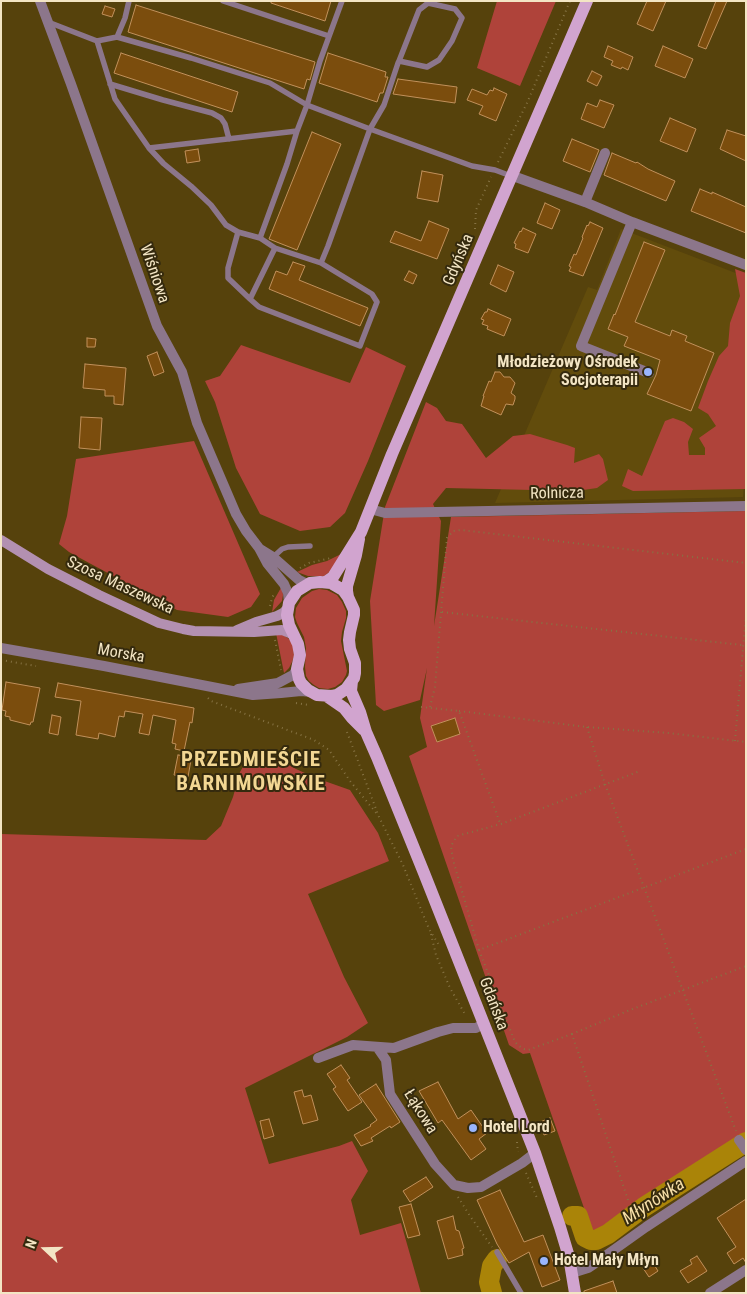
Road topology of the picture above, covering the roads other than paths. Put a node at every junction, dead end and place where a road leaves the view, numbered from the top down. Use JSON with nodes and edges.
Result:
{"nodes":[{"id":1,"x":40,"y":1,"type":"edge"},
{"id":2,"x":129,"y":1,"type":"edge"},
{"id":3,"x":223,"y":1,"type":"edge"},
{"id":4,"x":342,"y":1,"type":"edge"},
{"id":5,"x":588,"y":1,"type":"edge"},
{"id":6,"x":48,"y":22,"type":"junction"},
{"id":7,"x":329,"y":36,"type":"junction"},
{"id":8,"x":117,"y":37,"type":"junction"},
{"id":9,"x":97,"y":41,"type":"junction"},
{"id":10,"x":399,"y":61,"type":"junction"},
{"id":11,"x":110,"y":84,"type":"junction"},
{"id":12,"x":307,"y":105,"type":"junction"},
{"id":13,"x":370,"y":129,"type":"junction"},
{"id":14,"x":297,"y":131,"type":"junction"},
{"id":15,"x":230,"y":139,"type":"junction"},
{"id":16,"x":149,"y":148,"type":"junction"},
{"id":17,"x":605,"y":153,"type":"dead end"},
{"id":18,"x":512,"y":176,"type":"junction"},
{"id":19,"x":585,"y":202,"type":"junction"},
{"id":20,"x":632,"y":222,"type":"junction"},
{"id":21,"x":238,"y":232,"type":"junction"},
{"id":22,"x":260,"y":238,"type":"junction"},
{"id":23,"x":275,"y":248,"type":"junction"},
{"id":24,"x":321,"y":263,"type":"junction"},
{"id":25,"x":746,"y":265,"type":"edge"},
{"id":26,"x":250,"y":299,"type":"junction"},
{"id":27,"x":649,"y":373,"type":"dead end"},
{"id":28,"x":746,"y":506,"type":"edge"},
{"id":29,"x":370,"y":509,"type":"junction"},
{"id":30,"x":361,"y":532,"type":"junction"},
{"id":31,"x":1,"y":540,"type":"edge"},
{"id":32,"x":310,"y":546,"type":"dead end"},
{"id":33,"x":270,"y":560,"type":"junction"},
{"id":34,"x":326,"y":582,"type":"junction"},
{"id":35,"x":310,"y":583,"type":"junction"},
{"id":36,"x":348,"y":597,"type":"junction"},
{"id":37,"x":289,"y":605,"type":"junction"},
{"id":38,"x":235,"y":631,"type":"junction"},
{"id":39,"x":294,"y":635,"type":"junction"},
{"id":40,"x":1,"y":648,"type":"edge"},
{"id":41,"x":297,"y":669,"type":"junction"},
{"id":42,"x":352,"y":681,"type":"junction"},
{"id":43,"x":234,"y":690,"type":"junction"},
{"id":44,"x":312,"y":692,"type":"junction"},
{"id":45,"x":328,"y":697,"type":"junction"},
{"id":46,"x":366,"y":732,"type":"junction"},
{"id":47,"x":482,"y":1021,"type":"junction"},
{"id":48,"x":377,"y":1047,"type":"junction"},
{"id":49,"x":318,"y":1058,"type":"dead end"},
{"id":50,"x":739,"y":1140,"type":"road end"},
{"id":51,"x":746,"y":1150,"type":"edge"},
{"id":52,"x":535,"y":1153,"type":"junction"},
{"id":53,"x":746,"y":1161,"type":"edge"},
{"id":54,"x":497,"y":1252,"type":"road end"},
{"id":55,"x":746,"y":1270,"type":"edge"},
{"id":56,"x":572,"y":1273,"type":"junction"},
{"id":57,"x":521,"y":1293,"type":"edge"},
{"id":58,"x":576,"y":1293,"type":"edge"},
{"id":59,"x":710,"y":1293,"type":"edge"}],
"edges":[{"from":1,"to":6,"type":"street","name":"Wiśniowa"},
{"from":2,"to":8,"type":"lane"},
{"from":3,"to":7,"type":"lane"},
{"from":4,"to":7,"type":"lane"},
{"from":5,"to":18,"type":"main road","name":"Gdyńska"},
{"from":6,"to":9,"type":"lane"},
{"from":6,"to":33,"type":"street","name":"Wiśniowa"},
{"from":7,"to":12,"type":"lane"},
{"from":8,"to":9,"type":"lane"},
{"from":8,"to":12,"type":"lane"},
{"from":9,"to":11,"type":"lane"},
{"from":10,"to":10,"type":"lane"},
{"from":10,"to":13,"type":"lane"},
{"from":11,"to":15,"type":"lane"},
{"from":11,"to":16,"type":"lane"},
{"from":12,"to":13,"type":"lane"},
{"from":12,"to":14,"type":"lane"},
{"from":13,"to":18,"type":"lane"},
{"from":13,"to":24,"type":"lane"},
{"from":14,"to":15,"type":"lane"},
{"from":14,"to":22,"type":"lane"},
{"from":15,"to":16,"type":"lane"},
{"from":16,"to":21,"type":"lane"},
{"from":17,"to":19,"type":"street"},
{"from":18,"to":19,"type":"street"},
{"from":18,"to":29,"type":"main road","name":"Gdyńska"},
{"from":19,"to":20,"type":"street"},
{"from":20,"to":25,"type":"street"},
{"from":20,"to":27,"type":"street"},
{"from":21,"to":22,"type":"lane"},
{"from":21,"to":26,"type":"lane"},
{"from":22,"to":23,"type":"lane"},
{"from":23,"to":24,"type":"lane"},
{"from":23,"to":26,"type":"lane"},
{"from":24,"to":26,"type":"lane"},
{"from":28,"to":29,"type":"street","name":"Rolnicza"},
{"from":29,"to":30,"type":"main road","name":"Gdyńska"},
{"from":30,"to":34,"type":"main road","name":"Gdyńska"},
{"from":30,"to":36,"type":"main road","name":"Gdyńska"},
{"from":31,"to":38,"type":"main road","name":"Szosa Maszewska"},
{"from":32,"to":33,"type":"lane"},
{"from":33,"to":35,"type":"street","name":"Wiśniowa"},
{"from":33,"to":37,"type":"street","name":"Wiśniowa"},
{"from":34,"to":35,"type":"main road"},
{"from":34,"to":36,"type":"main road"},
{"from":35,"to":37,"type":"main road"},
{"from":36,"to":42,"type":"main road","name":"Gdyńska"},
{"from":37,"to":38,"type":"main road","name":"Szosa Maszewska"},
{"from":37,"to":39,"type":"main road"},
{"from":38,"to":39,"type":"main road","name":"Szosa Maszewska"},
{"from":39,"to":41,"type":"main road"},
{"from":40,"to":43,"type":"street","name":"Morska"},
{"from":41,"to":43,"type":"street","name":"Morska"},
{"from":41,"to":44,"type":"main road"},
{"from":42,"to":45,"type":"main road"},
{"from":42,"to":46,"type":"main road","name":"Gdańska"},
{"from":43,"to":44,"type":"street","name":"Morska"},
{"from":44,"to":45,"type":"main road"},
{"from":45,"to":46,"type":"main road","name":"Gdańska"},
{"from":46,"to":47,"type":"main road","name":"Gdańska"},
{"from":47,"to":48,"type":"street"},
{"from":47,"to":52,"type":"main road","name":"Gdańska"},
{"from":48,"to":49,"type":"street"},
{"from":48,"to":52,"type":"street","name":"Łąkowa"},
{"from":50,"to":51,"type":"street"},
{"from":52,"to":56,"type":"main road","name":"Gdańska"},
{"from":53,"to":56,"type":"street"},
{"from":54,"to":57,"type":"lane"},
{"from":55,"to":59,"type":"street"},
{"from":56,"to":58,"type":"main road","name":"Gdańska"}]}
